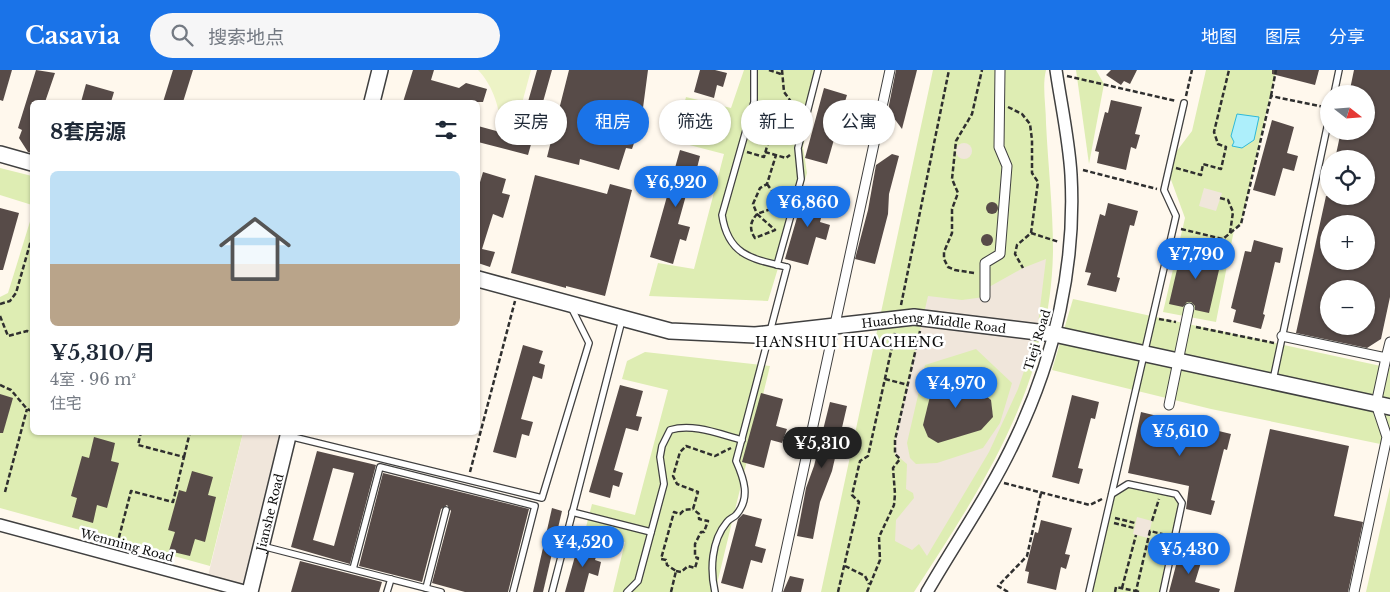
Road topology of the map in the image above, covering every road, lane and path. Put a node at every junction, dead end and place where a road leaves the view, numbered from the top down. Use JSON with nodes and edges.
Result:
{"nodes":[{"id":1,"x":380,"y":70,"type":"edge"},
{"id":2,"x":754,"y":70,"type":"edge"},
{"id":3,"x":769,"y":70,"type":"edge"},
{"id":4,"x":818,"y":70,"type":"edge"},
{"id":5,"x":890,"y":70,"type":"edge"},
{"id":6,"x":949,"y":70,"type":"edge"},
{"id":7,"x":982,"y":70,"type":"edge"},
{"id":8,"x":1000,"y":70,"type":"edge"},
{"id":9,"x":1192,"y":70,"type":"edge"},
{"id":10,"x":1229,"y":70,"type":"edge"},
{"id":11,"x":1276,"y":70,"type":"edge"},
{"id":12,"x":1339,"y":70,"type":"edge"},
{"id":13,"x":782,"y":72,"type":"edge"},
{"id":14,"x":1056,"y":72,"type":"edge"},
{"id":15,"x":1336,"y":85,"type":"edge"},
{"id":16,"x":1271,"y":96,"type":"junction"},
{"id":17,"x":372,"y":100,"type":"edge"},
{"id":18,"x":754,"y":100,"type":"edge"},
{"id":19,"x":789,"y":100,"type":"edge"},
{"id":20,"x":810,"y":100,"type":"edge"},
{"id":21,"x":1000,"y":103,"type":"junction"},
{"id":22,"x":1184,"y":103,"type":"junction"},
{"id":23,"x":1320,"y":106,"type":"edge"},
{"id":24,"x":1324,"y":140,"type":"edge"},
{"id":25,"x":741,"y":145,"type":"edge"},
{"id":26,"x":767,"y":145,"type":"edge"},
{"id":27,"x":797,"y":145,"type":"edge"},
{"id":28,"x":799,"y":145,"type":"edge"},
{"id":29,"x":798,"y":148,"type":"junction"},
{"id":30,"x":740,"y":150,"type":"junction"},
{"id":31,"x":765,"y":152,"type":"junction"},
{"id":32,"x":0,"y":154,"type":"edge"},
{"id":33,"x":776,"y":155,"type":"junction"},
{"id":34,"x":30,"y":162,"type":"edge"},
{"id":35,"x":1170,"y":166,"type":"junction"},
{"id":36,"x":1070,"y":167,"type":"junction"},
{"id":37,"x":767,"y":184,"type":"junction"},
{"id":38,"x":1164,"y":190,"type":"junction"},
{"id":39,"x":1220,"y":198,"type":"dead end"},
{"id":40,"x":757,"y":214,"type":"junction"},
{"id":41,"x":1174,"y":228,"type":"junction"},
{"id":42,"x":1031,"y":233,"type":"junction"},
{"id":43,"x":1229,"y":234,"type":"junction"},
{"id":44,"x":30,"y":244,"type":"edge"},
{"id":45,"x":1070,"y":246,"type":"junction"},
{"id":46,"x":777,"y":265,"type":"junction"},
{"id":47,"x":1023,"y":268,"type":"dead end"},
{"id":48,"x":985,"y":272,"type":"junction"},
{"id":49,"x":480,"y":280,"type":"edge"},
{"id":50,"x":518,"y":290,"type":"junction"},
{"id":51,"x":985,"y":297,"type":"dead end"},
{"id":52,"x":0,"y":304,"type":"edge"},
{"id":53,"x":570,"y":304,"type":"junction"},
{"id":54,"x":1189,"y":308,"type":"dead end"},
{"id":55,"x":0,"y":316,"type":"edge"},
{"id":56,"x":622,"y":318,"type":"junction"},
{"id":57,"x":898,"y":318,"type":"junction"},
{"id":58,"x":923,"y":318,"type":"junction"},
{"id":59,"x":1154,"y":318,"type":"junction"},
{"id":60,"x":1185,"y":324,"type":"junction"},
{"id":61,"x":835,"y":326,"type":"junction"},
{"id":62,"x":30,"y":332,"type":"edge"},
{"id":63,"x":770,"y":333,"type":"junction"},
{"id":64,"x":1054,"y":334,"type":"junction"},
{"id":65,"x":1281,"y":340,"type":"junction"},
{"id":66,"x":1390,"y":342,"type":"edge"},
{"id":67,"x":1146,"y":354,"type":"junction"},
{"id":68,"x":1386,"y":358,"type":"junction"},
{"id":69,"x":1178,"y":360,"type":"junction"},
{"id":70,"x":885,"y":379,"type":"junction"},
{"id":71,"x":1272,"y":381,"type":"junction"},
{"id":72,"x":0,"y":384,"type":"edge"},
{"id":73,"x":908,"y":385,"type":"junction"},
{"id":74,"x":1169,"y":405,"type":"dead end"},
{"id":75,"x":1383,"y":405,"type":"edge"},
{"id":76,"x":27,"y":409,"type":"junction"},
{"id":77,"x":30,"y":410,"type":"edge"},
{"id":78,"x":480,"y":434,"type":"edge"},
{"id":79,"x":140,"y":435,"type":"edge"},
{"id":80,"x":189,"y":435,"type":"edge"},
{"id":81,"x":289,"y":435,"type":"edge"},
{"id":82,"x":293,"y":435,"type":"edge"},
{"id":83,"x":480,"y":435,"type":"edge"},
{"id":84,"x":742,"y":440,"type":"junction"},
{"id":85,"x":184,"y":457,"type":"junction"},
{"id":86,"x":468,"y":480,"type":"junction"},
{"id":87,"x":994,"y":480,"type":"junction"},
{"id":88,"x":1161,"y":491,"type":"junction"},
{"id":89,"x":5,"y":492,"type":"dead end"},
{"id":90,"x":1042,"y":492,"type":"junction"},
{"id":91,"x":1112,"y":494,"type":"junction"},
{"id":92,"x":693,"y":509,"type":"junction"},
{"id":93,"x":446,"y":510,"type":"dead end"},
{"id":94,"x":572,"y":512,"type":"junction"},
{"id":95,"x":1106,"y":519,"type":"junction"},
{"id":96,"x":1152,"y":521,"type":"dead end"},
{"id":97,"x":1136,"y":523,"type":"dead end"},
{"id":98,"x":0,"y":525,"type":"edge"},
{"id":99,"x":1134,"y":528,"type":"dead end"},
{"id":100,"x":651,"y":532,"type":"junction"},
{"id":101,"x":1136,"y":535,"type":"dead end"},
{"id":102,"x":1175,"y":537,"type":"junction"},
{"id":103,"x":262,"y":546,"type":"junction"},
{"id":104,"x":114,"y":556,"type":"junction"},
{"id":105,"x":844,"y":566,"type":"junction"},
{"id":106,"x":353,"y":569,"type":"junction"},
{"id":107,"x":676,"y":571,"type":"junction"},
{"id":108,"x":390,"y":579,"type":"junction"},
{"id":109,"x":869,"y":584,"type":"junction"},
{"id":110,"x":426,"y":588,"type":"junction"},
{"id":111,"x":1122,"y":588,"type":"junction"},
{"id":112,"x":249,"y":592,"type":"edge"},
{"id":113,"x":387,"y":592,"type":"edge"},
{"id":114,"x":441,"y":592,"type":"edge"},
{"id":115,"x":513,"y":592,"type":"edge"},
{"id":116,"x":552,"y":592,"type":"edge"},
{"id":117,"x":627,"y":592,"type":"edge"},
{"id":118,"x":671,"y":592,"type":"edge"},
{"id":119,"x":715,"y":592,"type":"edge"},
{"id":120,"x":777,"y":592,"type":"edge"},
{"id":121,"x":838,"y":592,"type":"edge"},
{"id":122,"x":867,"y":592,"type":"edge"},
{"id":123,"x":927,"y":592,"type":"edge"},
{"id":124,"x":1008,"y":592,"type":"edge"},
{"id":125,"x":1089,"y":592,"type":"edge"},
{"id":126,"x":1115,"y":592,"type":"edge"},
{"id":127,"x":1138,"y":592,"type":"edge"},
{"id":128,"x":1163,"y":592,"type":"edge"},
{"id":129,"x":1354,"y":592,"type":"edge"}],
"edges":[{"from":1,"to":17,"type":"street"},
{"from":2,"to":18,"type":"lane"},
{"from":3,"to":13,"type":"path"},
{"from":4,"to":20,"type":"lane"},
{"from":5,"to":61,"type":"street"},
{"from":6,"to":57,"type":"path"},
{"from":7,"to":48,"type":"path"},
{"from":8,"to":21,"type":"street"},
{"from":9,"to":22,"type":"path"},
{"from":10,"to":35,"type":"path"},
{"from":11,"to":16,"type":"path"},
{"from":12,"to":15,"type":"lane"},
{"from":13,"to":19,"type":"path"},
{"from":14,"to":22,"type":"path"},
{"from":14,"to":36,"type":"street","name":"Tieji Road"},
{"from":16,"to":23,"type":"path"},
{"from":16,"to":43,"type":"path"},
{"from":21,"to":42,"type":"path"},
{"from":21,"to":48,"type":"street"},
{"from":22,"to":35,"type":"lane"},
{"from":24,"to":65,"type":"lane"},
{"from":25,"to":30,"type":"lane"},
{"from":26,"to":31,"type":"path"},
{"from":27,"to":29,"type":"path"},
{"from":28,"to":29,"type":"lane"},
{"from":29,"to":33,"type":"path"},
{"from":29,"to":46,"type":"lane"},
{"from":30,"to":31,"type":"path"},
{"from":30,"to":46,"type":"lane"},
{"from":31,"to":33,"type":"path"},
{"from":32,"to":34,"type":"street"},
{"from":33,"to":37,"type":"path"},
{"from":35,"to":38,"type":"lane"},
{"from":36,"to":38,"type":"path"},
{"from":36,"to":45,"type":"street","name":"Tieji Road"},
{"from":37,"to":40,"type":"path"},
{"from":37,"to":40,"type":"path"},
{"from":38,"to":41,"type":"lane"},
{"from":39,"to":43,"type":"path"},
{"from":40,"to":40,"type":"path"},
{"from":41,"to":43,"type":"path"},
{"from":41,"to":59,"type":"lane"},
{"from":42,"to":45,"type":"path"},
{"from":42,"to":47,"type":"path"},
{"from":44,"to":52,"type":"path"},
{"from":45,"to":64,"type":"street","name":"Tieji Road"},
{"from":46,"to":63,"type":"lane"},
{"from":48,"to":51,"type":"street"},
{"from":49,"to":50,"type":"street","name":"Huacheng Middle Road"},
{"from":50,"to":53,"type":"street","name":"Huacheng Middle Road"},
{"from":50,"to":78,"type":"path"},
{"from":53,"to":56,"type":"street","name":"Huacheng Middle Road"},
{"from":53,"to":86,"type":"lane"},
{"from":54,"to":60,"type":"street"},
{"from":55,"to":62,"type":"path"},
{"from":56,"to":63,"type":"street","name":"Huacheng Middle Road"},
{"from":56,"to":94,"type":"lane"},
{"from":57,"to":58,"type":"street","name":"Huacheng Middle Road"},
{"from":57,"to":61,"type":"street","name":"Huacheng Middle Road"},
{"from":57,"to":70,"type":"path"},
{"from":58,"to":64,"type":"street","name":"Huacheng Middle Road"},
{"from":58,"to":73,"type":"path"},
{"from":59,"to":60,"type":"path"},
{"from":59,"to":67,"type":"lane"},
{"from":60,"to":65,"type":"path"},
{"from":60,"to":69,"type":"street"},
{"from":61,"to":63,"type":"street","name":"Huacheng Middle Road"},
{"from":61,"to":120,"type":"street"},
{"from":63,"to":84,"type":"lane"},
{"from":64,"to":67,"type":"street","name":"Huacheng Middle Road"},
{"from":64,"to":87,"type":"street","name":"Tieji Road"},
{"from":65,"to":68,"type":"street"},
{"from":65,"to":71,"type":"lane"},
{"from":66,"to":68,"type":"street"},
{"from":67,"to":69,"type":"street","name":"Huacheng Middle Road"},
{"from":67,"to":91,"type":"lane"},
{"from":68,"to":75,"type":"street"},
{"from":69,"to":71,"type":"street","name":"Huacheng Middle Road"},
{"from":69,"to":74,"type":"street"},
{"from":70,"to":73,"type":"path"},
{"from":70,"to":105,"type":"path"},
{"from":71,"to":75,"type":"street","name":"Huacheng Middle Road"},
{"from":72,"to":76,"type":"path"},
{"from":73,"to":109,"type":"path"},
{"from":75,"to":129,"type":"street"},
{"from":76,"to":77,"type":"path"},
{"from":76,"to":89,"type":"path"},
{"from":79,"to":85,"type":"path"},
{"from":80,"to":85,"type":"path"},
{"from":81,"to":103,"type":"street","name":"Jianshe Road"},
{"from":82,"to":86,"type":"lane"},
{"from":83,"to":86,"type":"path"},
{"from":84,"to":92,"type":"path"},
{"from":84,"to":100,"type":"lane"},
{"from":84,"to":119,"type":"lane"},
{"from":85,"to":104,"type":"path"},
{"from":87,"to":90,"type":"path"},
{"from":87,"to":123,"type":"street","name":"Tieji Road"},
{"from":88,"to":91,"type":"lane"},
{"from":88,"to":96,"type":"path"},
{"from":88,"to":102,"type":"lane"},
{"from":90,"to":91,"type":"path"},
{"from":90,"to":124,"type":"path"},
{"from":91,"to":95,"type":"lane"},
{"from":92,"to":107,"type":"path"},
{"from":92,"to":107,"type":"path"},
{"from":93,"to":110,"type":"lane"},
{"from":94,"to":100,"type":"lane"},
{"from":94,"to":116,"type":"lane"},
{"from":95,"to":97,"type":"path"},
{"from":95,"to":99,"type":"path"},
{"from":95,"to":125,"type":"lane"},
{"from":98,"to":104,"type":"street","name":"Wenming Road"},
{"from":100,"to":117,"type":"lane"},
{"from":101,"to":111,"type":"path"},
{"from":102,"to":127,"type":"path"},
{"from":102,"to":128,"type":"lane"},
{"from":103,"to":106,"type":"lane"},
{"from":103,"to":112,"type":"street","name":"Jianshe Road"},
{"from":104,"to":112,"type":"street","name":"Wenming Road"},
{"from":105,"to":109,"type":"path"},
{"from":105,"to":121,"type":"path"},
{"from":106,"to":108,"type":"lane"},
{"from":106,"to":115,"type":"lane"},
{"from":107,"to":118,"type":"path"},
{"from":108,"to":110,"type":"lane"},
{"from":108,"to":113,"type":"lane"},
{"from":109,"to":122,"type":"path"},
{"from":110,"to":114,"type":"lane"},
{"from":111,"to":126,"type":"path"},
{"from":111,"to":127,"type":"path"}]}
